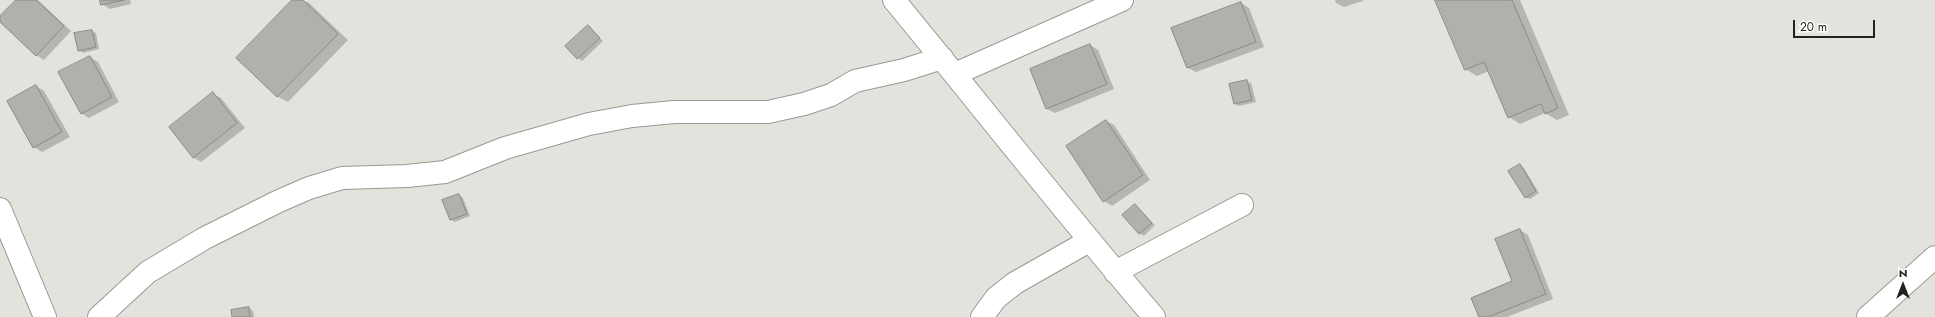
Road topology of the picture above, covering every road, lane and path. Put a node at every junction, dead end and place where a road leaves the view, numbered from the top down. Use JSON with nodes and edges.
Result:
{"nodes":[{"id":1,"x":894,"y":0,"type":"edge"},
{"id":2,"x":1122,"y":0,"type":"edge"},
{"id":3,"x":948,"y":66,"type":"junction"},
{"id":4,"x":1242,"y":205,"type":"dead end"},
{"id":5,"x":0,"y":209,"type":"edge"},
{"id":6,"x":1089,"y":241,"type":"junction"},
{"id":7,"x":1935,"y":257,"type":"edge"},
{"id":8,"x":1115,"y":272,"type":"junction"},
{"id":9,"x":45,"y":317,"type":"edge"},
{"id":10,"x":99,"y":317,"type":"edge"},
{"id":11,"x":982,"y":317,"type":"edge"},
{"id":12,"x":1154,"y":317,"type":"edge"},
{"id":13,"x":1868,"y":317,"type":"edge"}],
"edges":[{"from":1,"to":3,"type":"street"},
{"from":2,"to":3,"type":"street"},
{"from":3,"to":6,"type":"street"},
{"from":3,"to":10,"type":"street"},
{"from":4,"to":8,"type":"street"},
{"from":5,"to":9,"type":"street"},
{"from":6,"to":8,"type":"street"},
{"from":6,"to":11,"type":"street"},
{"from":7,"to":13,"type":"street"},
{"from":8,"to":12,"type":"street"}]}
